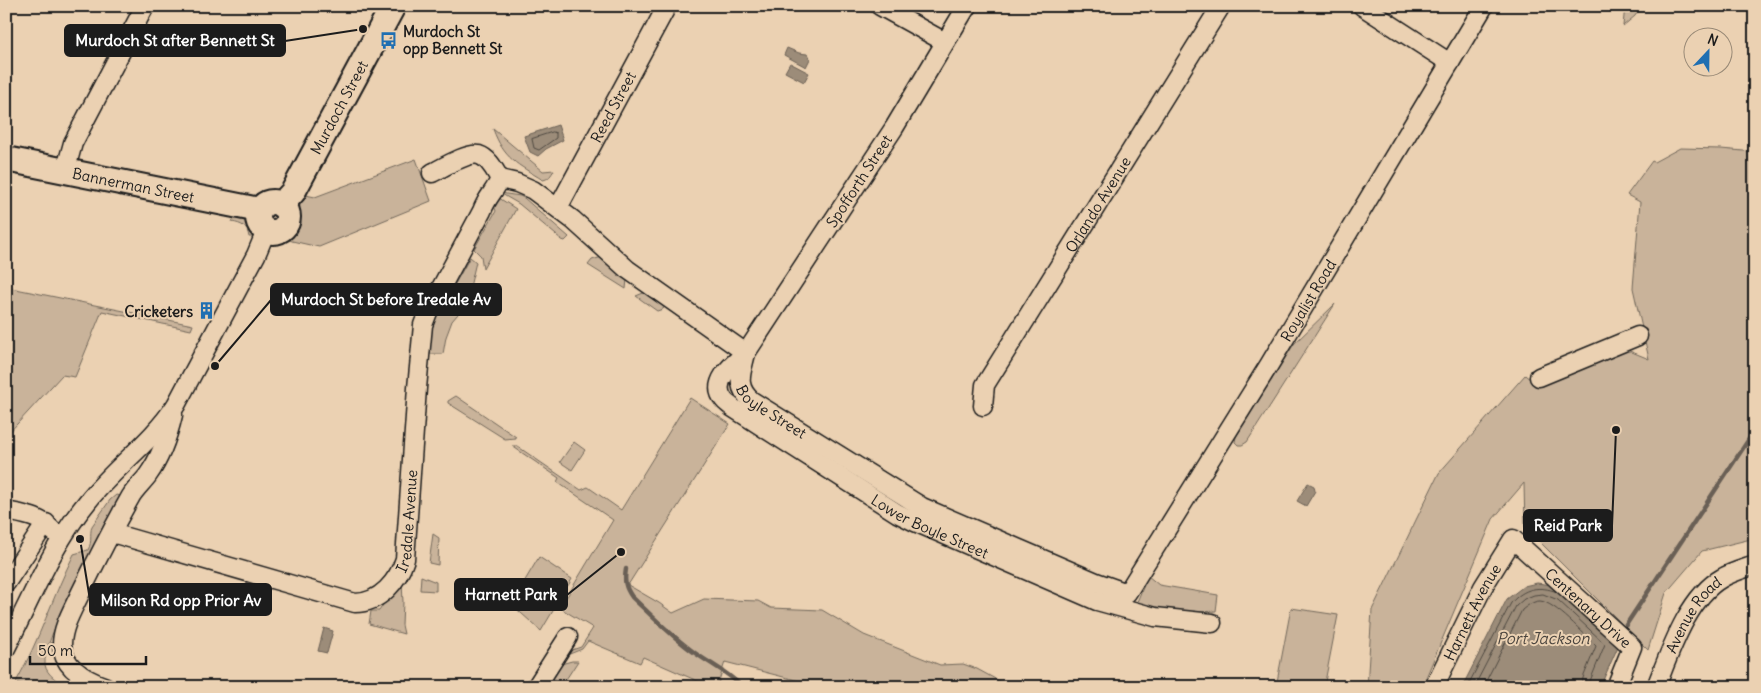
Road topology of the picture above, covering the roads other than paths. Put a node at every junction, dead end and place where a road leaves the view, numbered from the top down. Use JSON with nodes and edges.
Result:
{"nodes":[{"id":1,"x":145,"y":6,"type":"edge"},
{"id":2,"x":393,"y":6,"type":"edge"},
{"id":3,"x":667,"y":6,"type":"edge"},
{"id":4,"x":880,"y":6,"type":"edge"},
{"id":5,"x":967,"y":6,"type":"edge"},
{"id":6,"x":1221,"y":6,"type":"edge"},
{"id":7,"x":1362,"y":6,"type":"edge"},
{"id":8,"x":1484,"y":6,"type":"edge"},
{"id":9,"x":945,"y":42,"type":"junction"},
{"id":10,"x":1450,"y":63,"type":"junction"},
{"id":11,"x":6,"y":159,"type":"edge"},
{"id":12,"x":65,"y":172,"type":"junction"},
{"id":13,"x":432,"y":174,"type":"dead end"},
{"id":14,"x":500,"y":179,"type":"junction"},
{"id":15,"x":558,"y":208,"type":"junction"},
{"id":16,"x":269,"y":215,"type":"junction"},
{"id":17,"x":1638,"y":336,"type":"dead end"},
{"id":18,"x":746,"y":353,"type":"junction"},
{"id":19,"x":1539,"y":377,"type":"dead end"},
{"id":20,"x":176,"y":406,"type":"junction"},
{"id":21,"x":983,"y":406,"type":"dead end"},
{"id":22,"x":120,"y":468,"type":"junction"},
{"id":23,"x":133,"y":494,"type":"junction"},
{"id":24,"x":6,"y":511,"type":"edge"},
{"id":25,"x":46,"y":523,"type":"junction"},
{"id":26,"x":112,"y":534,"type":"junction"},
{"id":27,"x":61,"y":539,"type":"junction"},
{"id":28,"x":1513,"y":540,"type":"joint"},
{"id":29,"x":1755,"y":565,"type":"edge"},
{"id":30,"x":6,"y":583,"type":"edge"},
{"id":31,"x":1127,"y":593,"type":"joint"},
{"id":32,"x":1212,"y":623,"type":"dead end"},
{"id":33,"x":568,"y":636,"type":"dead end"},
{"id":34,"x":6,"y":648,"type":"edge"},
{"id":35,"x":106,"y":687,"type":"edge"},
{"id":36,"x":536,"y":687,"type":"edge"},
{"id":37,"x":1434,"y":687,"type":"edge"},
{"id":38,"x":1616,"y":687,"type":"edge"},
{"id":39,"x":1656,"y":687,"type":"edge"}],
"edges":[{"from":1,"to":12,"type":"street"},
{"from":2,"to":16,"type":"main road","name":"Murdoch Street"},
{"from":3,"to":15,"type":"street","name":"Reed Street"},
{"from":4,"to":9,"type":"street"},
{"from":5,"to":9,"type":"street","name":"Spofforth Street"},
{"from":6,"to":21,"type":"street","name":"Orlando Avenue"},
{"from":7,"to":10,"type":"street"},
{"from":8,"to":10,"type":"street","name":"Royalist Road"},
{"from":9,"to":18,"type":"street","name":"Spofforth Street"},
{"from":10,"to":31,"type":"street","name":"Royalist Road"},
{"from":11,"to":12,"type":"main road","name":"Bannerman Street"},
{"from":12,"to":16,"type":"main road","name":"Bannerman Street"},
{"from":13,"to":14,"type":"street"},
{"from":14,"to":15,"type":"street"},
{"from":14,"to":26,"type":"street","name":"Iredale Avenue"},
{"from":15,"to":18,"type":"street"},
{"from":16,"to":20,"type":"street","name":"Murdoch Street"},
{"from":17,"to":19,"type":"street"},
{"from":18,"to":31,"type":"street","name":"Boyle Street"},
{"from":18,"to":32,"type":"street","name":"Lower Boyle Street"},
{"from":20,"to":22,"type":"street","name":"Murdoch Street"},
{"from":20,"to":23,"type":"street","name":"Murdoch Street"},
{"from":22,"to":23,"type":"street"},
{"from":22,"to":27,"type":"street","name":"Murdoch Street"},
{"from":23,"to":26,"type":"street","name":"Murdoch Street"},
{"from":24,"to":25,"type":"street"},
{"from":25,"to":27,"type":"street"},
{"from":25,"to":30,"type":"street"},
{"from":26,"to":35,"type":"street","name":"Murdoch Street"},
{"from":27,"to":34,"type":"street","name":"Murdoch Street"},
{"from":28,"to":37,"type":"street","name":"Harnett Avenue"},
{"from":28,"to":38,"type":"street","name":"Centenary Drive"},
{"from":29,"to":39,"type":"street","name":"Avenue Road"},
{"from":33,"to":36,"type":"street"}]}
